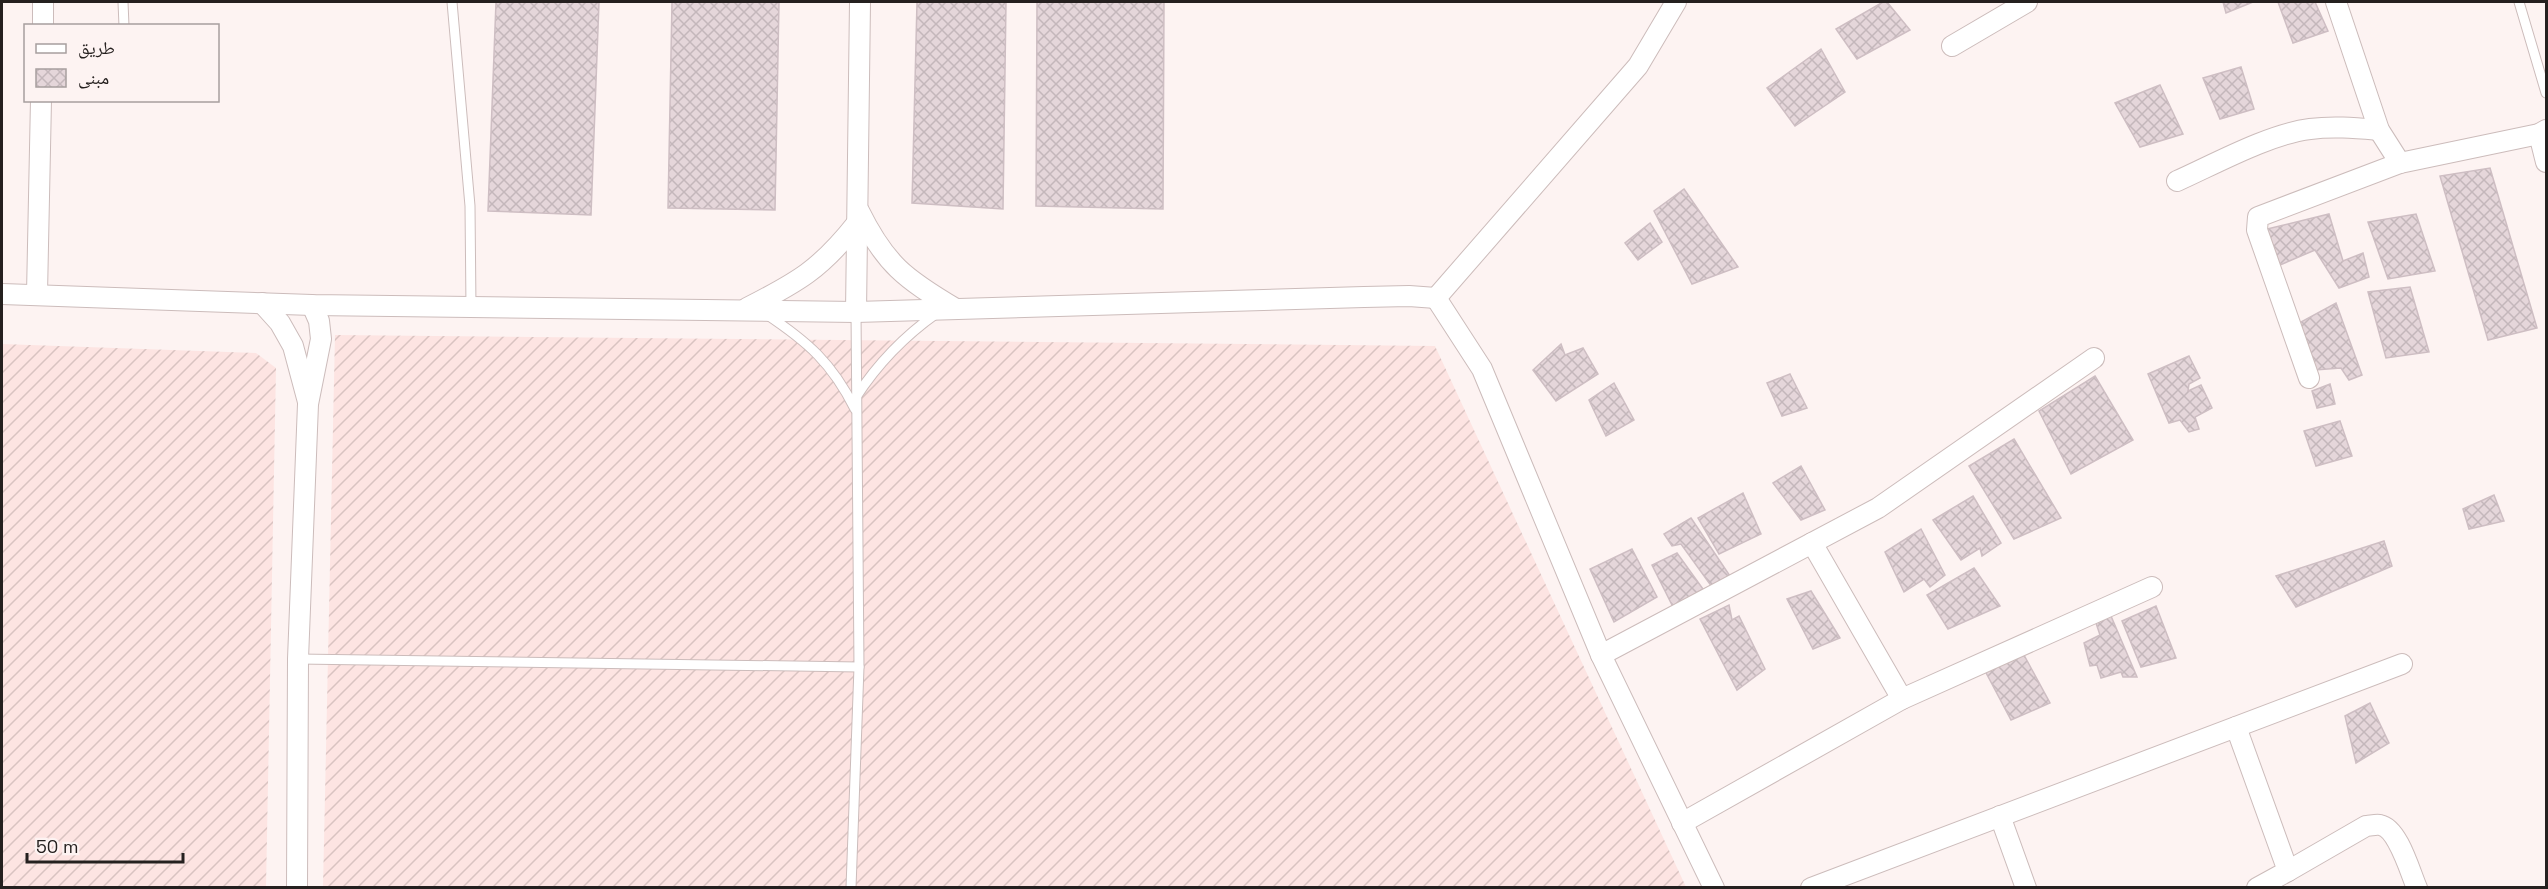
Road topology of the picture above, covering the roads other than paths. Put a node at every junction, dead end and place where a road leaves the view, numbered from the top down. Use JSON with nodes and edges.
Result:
{"nodes":[{"id":1,"x":43,"y":2,"type":"edge"},
{"id":2,"x":123,"y":2,"type":"edge"},
{"id":3,"x":452,"y":2,"type":"edge"},
{"id":4,"x":860,"y":2,"type":"edge"},
{"id":5,"x":1676,"y":2,"type":"edge"},
{"id":6,"x":2027,"y":2,"type":"edge"},
{"id":7,"x":2336,"y":2,"type":"edge"},
{"id":8,"x":2519,"y":2,"type":"edge"},
{"id":9,"x":43,"y":24,"type":"edge"},
{"id":10,"x":124,"y":24,"type":"edge"},
{"id":11,"x":1952,"y":46,"type":"dead end"},
{"id":12,"x":2547,"y":93,"type":"edge"},
{"id":13,"x":41,"y":102,"type":"edge"},
{"id":14,"x":2379,"y":130,"type":"junction"},
{"id":15,"x":2543,"y":132,"type":"edge"},
{"id":16,"x":2547,"y":162,"type":"edge"},
{"id":17,"x":2400,"y":163,"type":"junction"},
{"id":18,"x":2177,"y":181,"type":"dead end"},
{"id":19,"x":857,"y":215,"type":"junction"},
{"id":20,"x":2,"y":294,"type":"edge"},
{"id":21,"x":37,"y":294,"type":"junction"},
{"id":22,"x":1436,"y":298,"type":"junction"},
{"id":23,"x":262,"y":303,"type":"junction"},
{"id":24,"x":312,"y":304,"type":"junction"},
{"id":25,"x":471,"y":308,"type":"junction"},
{"id":26,"x":751,"y":309,"type":"junction"},
{"id":27,"x":949,"y":309,"type":"junction"},
{"id":28,"x":856,"y":312,"type":"junction"},
{"id":29,"x":2094,"y":358,"type":"dead end"},
{"id":30,"x":2310,"y":378,"type":"dead end"},
{"id":31,"x":856,"y":397,"type":"junction"},
{"id":32,"x":308,"y":404,"type":"junction"},
{"id":33,"x":856,"y":410,"type":"junction"},
{"id":34,"x":1812,"y":543,"type":"junction"},
{"id":35,"x":2152,"y":587,"type":"dead end"},
{"id":36,"x":1601,"y":655,"type":"junction"},
{"id":37,"x":298,"y":659,"type":"junction"},
{"id":38,"x":2402,"y":664,"type":"dead end"},
{"id":39,"x":859,"y":667,"type":"junction"},
{"id":40,"x":1902,"y":699,"type":"junction"},
{"id":41,"x":2236,"y":727,"type":"junction"},
{"id":42,"x":2000,"y":816,"type":"junction"},
{"id":43,"x":1682,"y":823,"type":"junction"},
{"id":44,"x":2288,"y":871,"type":"junction"},
{"id":45,"x":297,"y":888,"type":"edge"},
{"id":46,"x":851,"y":888,"type":"edge"},
{"id":47,"x":1714,"y":888,"type":"edge"},
{"id":48,"x":1811,"y":888,"type":"edge"},
{"id":49,"x":2026,"y":888,"type":"edge"},
{"id":50,"x":2257,"y":888,"type":"edge"},
{"id":51,"x":2417,"y":888,"type":"edge"}],
"edges":[{"from":1,"to":9,"type":"street"},
{"from":2,"to":10,"type":"lane"},
{"from":3,"to":25,"type":"lane"},
{"from":4,"to":19,"type":"street"},
{"from":5,"to":22,"type":"street"},
{"from":6,"to":11,"type":"street"},
{"from":7,"to":14,"type":"street"},
{"from":8,"to":12,"type":"lane"},
{"from":13,"to":21,"type":"street"},
{"from":14,"to":17,"type":"street"},
{"from":14,"to":18,"type":"street"},
{"from":15,"to":16,"type":"street"},
{"from":15,"to":17,"type":"street"},
{"from":17,"to":30,"type":"street"},
{"from":19,"to":26,"type":"street"},
{"from":19,"to":27,"type":"street"},
{"from":19,"to":28,"type":"street"},
{"from":20,"to":21,"type":"street"},
{"from":21,"to":23,"type":"street"},
{"from":22,"to":27,"type":"street"},
{"from":22,"to":36,"type":"street"},
{"from":23,"to":24,"type":"street"},
{"from":23,"to":32,"type":"street"},
{"from":24,"to":25,"type":"street"},
{"from":24,"to":32,"type":"street"},
{"from":25,"to":26,"type":"street"},
{"from":26,"to":28,"type":"street"},
{"from":26,"to":33,"type":"lane"},
{"from":27,"to":28,"type":"street"},
{"from":27,"to":31,"type":"lane"},
{"from":28,"to":31,"type":"lane"},
{"from":29,"to":34,"type":"street"},
{"from":31,"to":33,"type":"lane"},
{"from":32,"to":37,"type":"street"},
{"from":33,"to":39,"type":"lane"},
{"from":34,"to":36,"type":"street"},
{"from":34,"to":40,"type":"street"},
{"from":35,"to":40,"type":"street"},
{"from":36,"to":43,"type":"street"},
{"from":37,"to":39,"type":"lane"},
{"from":37,"to":45,"type":"street"},
{"from":38,"to":41,"type":"street"},
{"from":39,"to":46,"type":"lane"},
{"from":40,"to":43,"type":"street"},
{"from":41,"to":42,"type":"street"},
{"from":41,"to":44,"type":"street"},
{"from":42,"to":48,"type":"street"},
{"from":42,"to":49,"type":"street"},
{"from":43,"to":47,"type":"street"},
{"from":44,"to":50,"type":"street"},
{"from":44,"to":51,"type":"street"}]}
